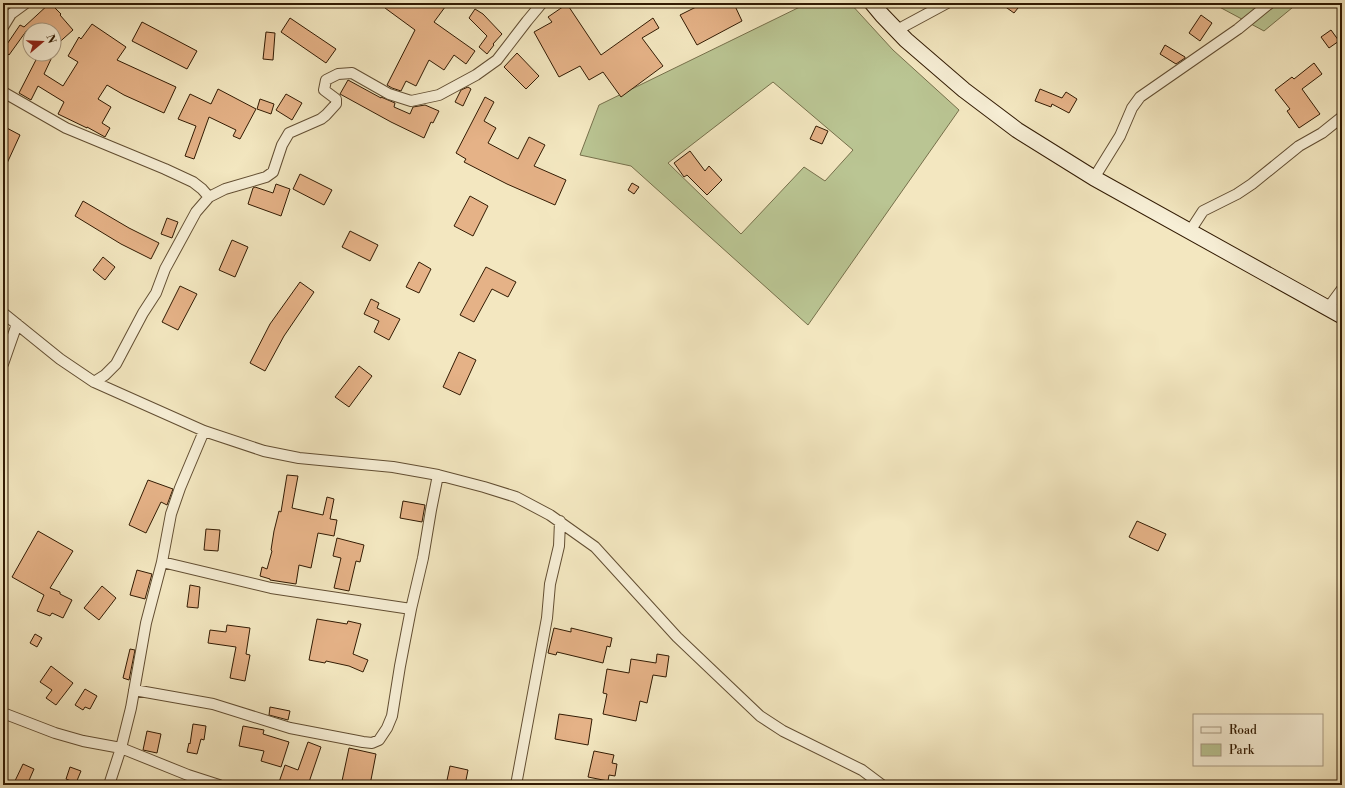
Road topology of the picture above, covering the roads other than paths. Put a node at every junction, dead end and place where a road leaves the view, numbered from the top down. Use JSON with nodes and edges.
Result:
{"nodes":[{"id":1,"x":26,"y":3,"type":"edge"},
{"id":2,"x":542,"y":3,"type":"edge"},
{"id":3,"x":872,"y":3,"type":"edge"},
{"id":4,"x":947,"y":3,"type":"edge"},
{"id":5,"x":1270,"y":3,"type":"edge"},
{"id":6,"x":3,"y":27,"type":"edge"},
{"id":7,"x":897,"y":30,"type":"junction"},
{"id":8,"x":3,"y":92,"type":"edge"},
{"id":9,"x":1342,"y":117,"type":"edge"},
{"id":10,"x":1094,"y":178,"type":"junction"},
{"id":11,"x":209,"y":197,"type":"junction"},
{"id":12,"x":1190,"y":231,"type":"junction"},
{"id":13,"x":1342,"y":289,"type":"edge"},
{"id":14,"x":1328,"y":308,"type":"junction"},
{"id":15,"x":3,"y":313,"type":"edge"},
{"id":16,"x":1342,"y":316,"type":"edge"},
{"id":17,"x":17,"y":324,"type":"junction"},
{"id":18,"x":3,"y":364,"type":"edge"},
{"id":19,"x":94,"y":382,"type":"junction"},
{"id":20,"x":204,"y":431,"type":"junction"},
{"id":21,"x":438,"y":475,"type":"junction"},
{"id":22,"x":560,"y":521,"type":"junction"},
{"id":23,"x":162,"y":562,"type":"junction"},
{"id":24,"x":411,"y":609,"type":"junction"},
{"id":25,"x":134,"y":690,"type":"junction"},
{"id":26,"x":3,"y":712,"type":"edge"},
{"id":27,"x":121,"y":748,"type":"junction"},
{"id":28,"x":109,"y":785,"type":"edge"},
{"id":29,"x":219,"y":785,"type":"edge"},
{"id":30,"x":516,"y":785,"type":"edge"},
{"id":31,"x":882,"y":785,"type":"edge"}],
"edges":[{"from":1,"to":6,"type":"street"},
{"from":2,"to":11,"type":"street"},
{"from":3,"to":7,"type":"main road"},
{"from":4,"to":7,"type":"street"},
{"from":5,"to":10,"type":"street"},
{"from":7,"to":10,"type":"main road"},
{"from":8,"to":11,"type":"street"},
{"from":9,"to":12,"type":"street"},
{"from":10,"to":12,"type":"main road"},
{"from":11,"to":19,"type":"street"},
{"from":12,"to":14,"type":"main road"},
{"from":13,"to":14,"type":"street"},
{"from":14,"to":16,"type":"main road"},
{"from":15,"to":17,"type":"street"},
{"from":17,"to":18,"type":"street"},
{"from":17,"to":19,"type":"street"},
{"from":19,"to":20,"type":"street"},
{"from":20,"to":21,"type":"street"},
{"from":20,"to":23,"type":"street"},
{"from":21,"to":22,"type":"street"},
{"from":21,"to":24,"type":"street"},
{"from":22,"to":30,"type":"street"},
{"from":22,"to":31,"type":"street"},
{"from":23,"to":24,"type":"street"},
{"from":23,"to":25,"type":"street"},
{"from":24,"to":25,"type":"street"},
{"from":25,"to":27,"type":"street"},
{"from":26,"to":27,"type":"street"},
{"from":27,"to":28,"type":"street"},
{"from":27,"to":29,"type":"street"}]}
